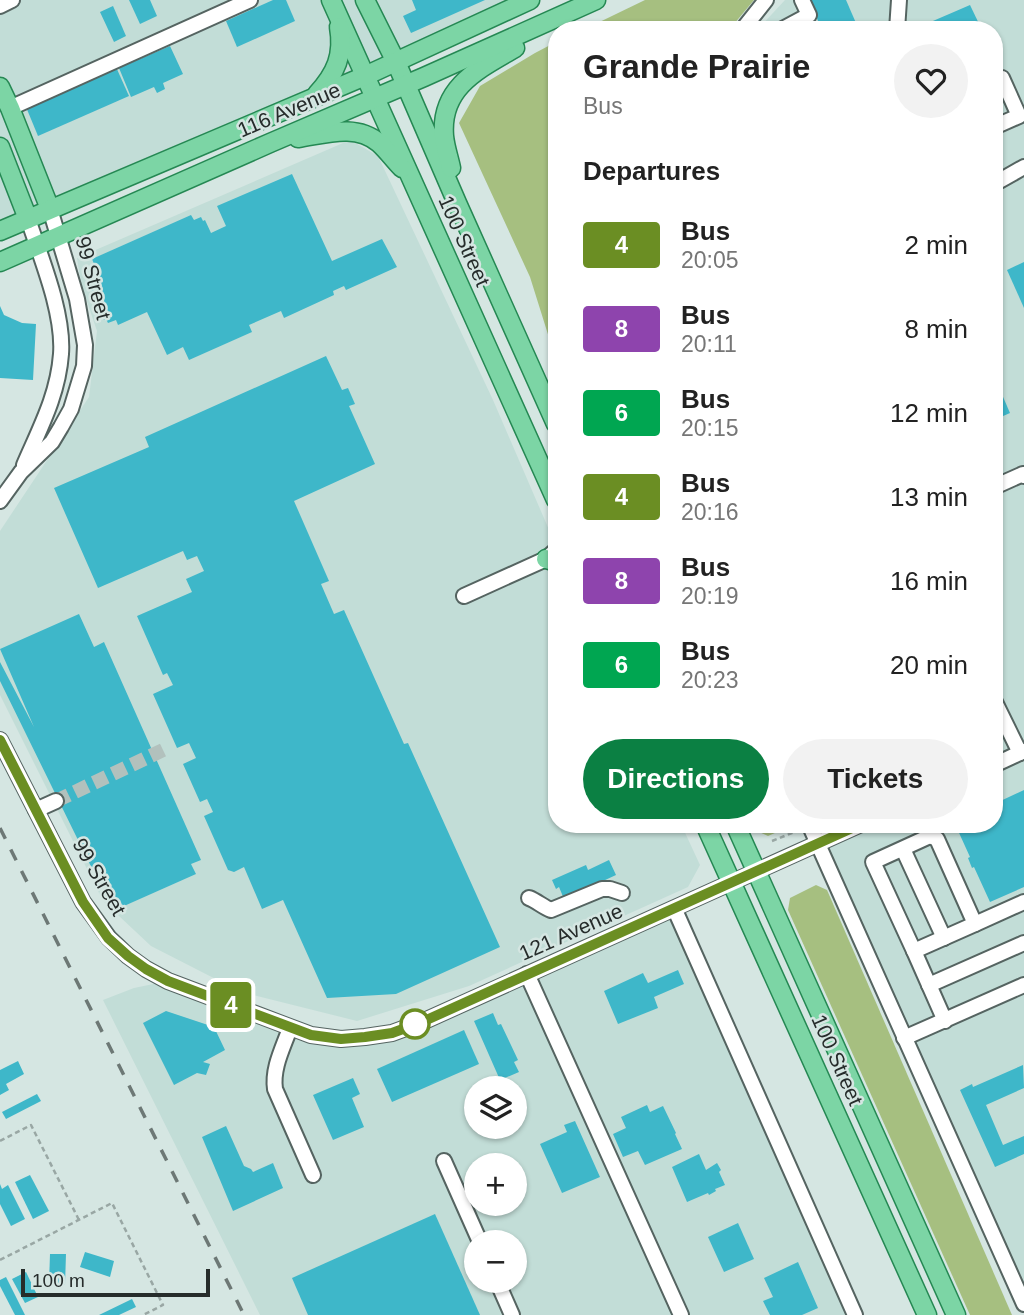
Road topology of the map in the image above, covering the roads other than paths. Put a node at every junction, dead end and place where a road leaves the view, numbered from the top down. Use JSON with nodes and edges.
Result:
{"nodes":[{"id":1,"x":12,"y":0,"type":"edge"},
{"id":2,"x":250,"y":0,"type":"edge"},
{"id":3,"x":365,"y":0,"type":"edge"},
{"id":4,"x":530,"y":0,"type":"edge"},
{"id":5,"x":596,"y":0,"type":"edge"},
{"id":6,"x":766,"y":0,"type":"edge"},
{"id":7,"x":802,"y":0,"type":"edge"},
{"id":8,"x":899,"y":0,"type":"edge"},
{"id":9,"x":333,"y":5,"type":"edge"},
{"id":10,"x":0,"y":6,"type":"edge"},
{"id":11,"x":753,"y":14,"type":"junction"},
{"id":12,"x":558,"y":18,"type":"junction"},
{"id":13,"x":551,"y":21,"type":"edge"},
{"id":14,"x":554,"y":21,"type":"edge"},
{"id":15,"x":748,"y":21,"type":"edge"},
{"id":16,"x":756,"y":21,"type":"edge"},
{"id":17,"x":798,"y":21,"type":"edge"},
{"id":18,"x":898,"y":21,"type":"edge"},
{"id":19,"x":548,"y":22,"type":"edge"},
{"id":20,"x":548,"y":25,"type":"edge"},
{"id":21,"x":396,"y":62,"type":"junction"},
{"id":22,"x":365,"y":76,"type":"junction"},
{"id":23,"x":1003,"y":80,"type":"edge"},
{"id":24,"x":406,"y":85,"type":"junction"},
{"id":25,"x":0,"y":87,"type":"edge"},
{"id":26,"x":314,"y":98,"type":"junction"},
{"id":27,"x":376,"y":98,"type":"junction"},
{"id":28,"x":10,"y":107,"type":"junction"},
{"id":29,"x":1003,"y":123,"type":"edge"},
{"id":30,"x":270,"y":143,"type":"junction"},
{"id":31,"x":0,"y":147,"type":"edge"},
{"id":32,"x":1024,"y":167,"type":"edge"},
{"id":33,"x":411,"y":177,"type":"junction"},
{"id":34,"x":1003,"y":179,"type":"edge"},
{"id":35,"x":457,"y":203,"type":"junction"},
{"id":36,"x":50,"y":209,"type":"junction"},
{"id":37,"x":28,"y":219,"type":"junction"},
{"id":38,"x":0,"y":231,"type":"edge"},
{"id":39,"x":59,"y":237,"type":"junction"},
{"id":40,"x":37,"y":246,"type":"junction"},
{"id":41,"x":0,"y":262,"type":"edge"},
{"id":42,"x":548,"y":406,"type":"edge"},
{"id":43,"x":530,"y":441,"type":"junction"},
{"id":44,"x":548,"y":467,"type":"edge"},
{"id":45,"x":21,"y":472,"type":"junction"},
{"id":46,"x":1024,"y":475,"type":"edge"},
{"id":47,"x":548,"y":482,"type":"edge"},
{"id":48,"x":1003,"y":483,"type":"edge"},
{"id":49,"x":0,"y":501,"type":"edge"},
{"id":50,"x":548,"y":559,"type":"edge"},
{"id":51,"x":464,"y":596,"type":"dead end"},
{"id":52,"x":1003,"y":717,"type":"edge"},
{"id":53,"x":0,"y":740,"type":"edge"},
{"id":54,"x":1022,"y":752,"type":"edge"},
{"id":55,"x":1003,"y":761,"type":"edge"},
{"id":56,"x":56,"y":801,"type":"tunnel mouth"},
{"id":57,"x":36,"y":810,"type":"junction"},
{"id":58,"x":709,"y":833,"type":"edge"},
{"id":59,"x":738,"y":833,"type":"edge"},
{"id":60,"x":809,"y":833,"type":"edge"},
{"id":61,"x":841,"y":833,"type":"edge"},
{"id":62,"x":923,"y":833,"type":"edge"},
{"id":63,"x":930,"y":833,"type":"edge"},
{"id":64,"x":817,"y":844,"type":"junction"},
{"id":65,"x":903,"y":849,"type":"junction"},
{"id":66,"x":756,"y":872,"type":"junction"},
{"id":67,"x":732,"y":883,"type":"junction"},
{"id":68,"x":622,"y":894,"type":"dead end"},
{"id":69,"x":529,"y":898,"type":"dead end"},
{"id":70,"x":1024,"y":902,"type":"edge"},
{"id":71,"x":675,"y":910,"type":"junction"},
{"id":72,"x":975,"y":924,"type":"junction"},
{"id":73,"x":944,"y":938,"type":"junction"},
{"id":74,"x":1024,"y":943,"type":"edge"},
{"id":75,"x":914,"y":951,"type":"junction"},
{"id":76,"x":527,"y":975,"type":"junction"},
{"id":77,"x":929,"y":985,"type":"junction"},
{"id":78,"x":1024,"y":985,"type":"edge"},
{"id":79,"x":945,"y":1020,"type":"junction"},
{"id":80,"x":290,"y":1028,"type":"junction"},
{"id":81,"x":904,"y":1038,"type":"junction"},
{"id":82,"x":444,"y":1161,"type":"dead end"},
{"id":83,"x":313,"y":1175,"type":"dead end"},
{"id":84,"x":475,"y":1230,"type":"edge"},
{"id":85,"x":502,"y":1293,"type":"edge"},
{"id":86,"x":1024,"y":1304,"type":"edge"},
{"id":87,"x":512,"y":1315,"type":"edge"},
{"id":88,"x":681,"y":1315,"type":"edge"},
{"id":89,"x":855,"y":1315,"type":"edge"},
{"id":90,"x":928,"y":1315,"type":"edge"},
{"id":91,"x":956,"y":1315,"type":"edge"}],
"edges":[{"from":1,"to":10,"type":"street"},
{"from":2,"to":28,"type":"street"},
{"from":3,"to":21,"type":"main road","name":"100 Street"},
{"from":4,"to":21,"type":"main road","name":"116 Avenue"},
{"from":5,"to":12,"type":"main road","name":"116 Avenue"},
{"from":6,"to":11,"type":"street"},
{"from":7,"to":17,"type":"street"},
{"from":8,"to":18,"type":"street"},
{"from":9,"to":22,"type":"main road","name":"100 Street"},
{"from":9,"to":26,"type":"main road"},
{"from":11,"to":15,"type":"street"},
{"from":11,"to":16,"type":"street"},
{"from":12,"to":13,"type":"main road","name":"116 Avenue"},
{"from":12,"to":14,"type":"main road"},
{"from":19,"to":24,"type":"main road","name":"116 Avenue"},
{"from":20,"to":35,"type":"main road"},
{"from":21,"to":22,"type":"main road","name":"116 Avenue"},
{"from":21,"to":24,"type":"main road","name":"100 Street"},
{"from":22,"to":26,"type":"main road","name":"116 Avenue"},
{"from":22,"to":27,"type":"main road","name":"100 Street"},
{"from":23,"to":29,"type":"street"},
{"from":24,"to":27,"type":"main road","name":"116 Avenue"},
{"from":24,"to":35,"type":"main road","name":"100 Street"},
{"from":25,"to":28,"type":"main road","name":"99 Street"},
{"from":26,"to":36,"type":"main road","name":"116 Avenue"},
{"from":27,"to":30,"type":"main road","name":"116 Avenue"},
{"from":27,"to":33,"type":"main road","name":"100 Street"},
{"from":28,"to":36,"type":"main road","name":"99 Street"},
{"from":30,"to":33,"type":"main road"},
{"from":30,"to":39,"type":"main road","name":"116 Avenue"},
{"from":31,"to":37,"type":"main road","name":"99 Street"},
{"from":32,"to":34,"type":"street"},
{"from":33,"to":43,"type":"main road","name":"100 Street"},
{"from":35,"to":42,"type":"main road","name":"100 Street"},
{"from":36,"to":37,"type":"main road","name":"116 Avenue"},
{"from":36,"to":39,"type":"street","name":"99 Street"},
{"from":37,"to":38,"type":"main road","name":"116 Avenue"},
{"from":37,"to":40,"type":"street","name":"99 Street"},
{"from":39,"to":40,"type":"main road","name":"116 Avenue"},
{"from":39,"to":45,"type":"street","name":"99 Street"},
{"from":40,"to":41,"type":"main road","name":"116 Avenue"},
{"from":40,"to":45,"type":"street","name":"99 Street"},
{"from":43,"to":44,"type":"main road"},
{"from":43,"to":47,"type":"main road","name":"100 Street"},
{"from":45,"to":49,"type":"street","name":"99 Street"},
{"from":46,"to":48,"type":"street"},
{"from":50,"to":51,"type":"street"},
{"from":52,"to":54,"type":"street"},
{"from":53,"to":57,"type":"street","name":"99 Street"},
{"from":54,"to":55,"type":"street"},
{"from":56,"to":57,"type":"street"},
{"from":57,"to":80,"type":"street","name":"99 Street"},
{"from":58,"to":67,"type":"main road","name":"100 Street"},
{"from":59,"to":66,"type":"main road","name":"100 Street"},
{"from":60,"to":64,"type":"street"},
{"from":61,"to":64,"type":"street","name":"121 Avenue"},
{"from":62,"to":65,"type":"street"},
{"from":63,"to":72,"type":"street"},
{"from":64,"to":66,"type":"street","name":"121 Avenue"},
{"from":64,"to":81,"type":"street"},
{"from":65,"to":73,"type":"street"},
{"from":65,"to":75,"type":"street"},
{"from":66,"to":67,"type":"street","name":"121 Avenue"},
{"from":66,"to":91,"type":"main road","name":"100 Street"},
{"from":67,"to":71,"type":"street","name":"121 Avenue"},
{"from":67,"to":90,"type":"main road","name":"100 Street"},
{"from":68,"to":69,"type":"street"},
{"from":70,"to":72,"type":"street"},
{"from":71,"to":76,"type":"street","name":"121 Avenue"},
{"from":71,"to":89,"type":"street"},
{"from":72,"to":73,"type":"street"},
{"from":73,"to":75,"type":"street"},
{"from":74,"to":77,"type":"street"},
{"from":75,"to":77,"type":"street"},
{"from":76,"to":80,"type":"street","name":"121 Avenue"},
{"from":76,"to":88,"type":"street"},
{"from":77,"to":79,"type":"street"},
{"from":78,"to":79,"type":"street"},
{"from":79,"to":81,"type":"street"},
{"from":80,"to":83,"type":"street"},
{"from":81,"to":86,"type":"street"},
{"from":82,"to":84,"type":"street"},
{"from":85,"to":87,"type":"street"}]}
